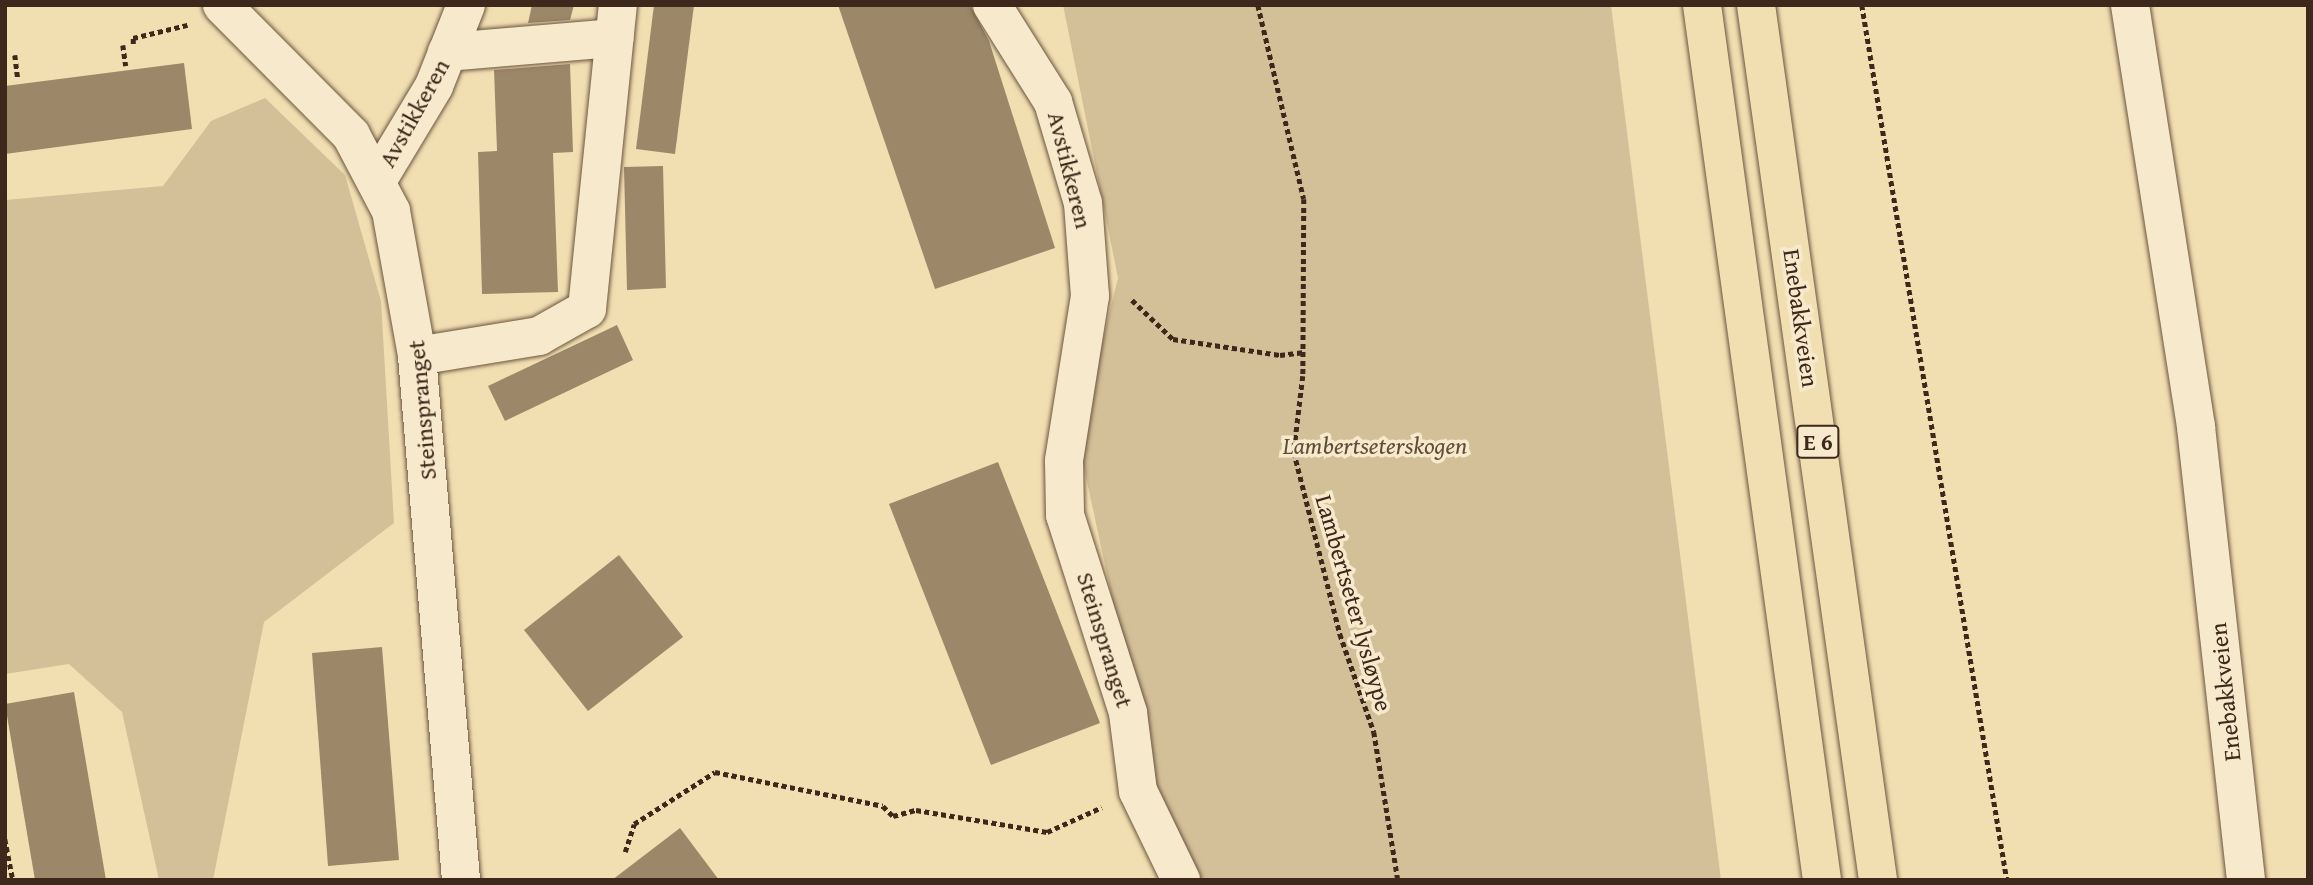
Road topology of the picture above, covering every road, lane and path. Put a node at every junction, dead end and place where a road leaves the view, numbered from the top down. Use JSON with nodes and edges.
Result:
{"nodes":[{"id":1,"x":466,"y":5,"type":"edge"},
{"id":2,"x":992,"y":5,"type":"edge"},
{"id":3,"x":1258,"y":5,"type":"edge"},
{"id":4,"x":1702,"y":5,"type":"edge"},
{"id":5,"x":1756,"y":5,"type":"edge"},
{"id":6,"x":1862,"y":5,"type":"edge"},
{"id":7,"x":2130,"y":5,"type":"edge"},
{"id":8,"x":207,"y":13,"type":"edge"},
{"id":9,"x":616,"y":22,"type":"edge"},
{"id":10,"x":133,"y":44,"type":"dead end"},
{"id":11,"x":123,"y":46,"type":"dead end"},
{"id":12,"x":447,"y":52,"type":"junction"},
{"id":13,"x":15,"y":55,"type":"dead end"},
{"id":14,"x":126,"y":66,"type":"dead end"},
{"id":15,"x":18,"y":79,"type":"dead end"},
{"id":16,"x":377,"y":181,"type":"junction"},
{"id":17,"x":1090,"y":272,"type":"junction"},
{"id":18,"x":1303,"y":352,"type":"junction"},
{"id":19,"x":417,"y":356,"type":"junction"},
{"id":20,"x":1074,"y":394,"type":"joint"},
{"id":21,"x":1138,"y":791,"type":"junction"},
{"id":22,"x":5,"y":839,"type":"edge"},
{"id":23,"x":625,"y":852,"type":"dead end"},
{"id":24,"x":13,"y":880,"type":"edge"},
{"id":25,"x":461,"y":880,"type":"edge"},
{"id":26,"x":1181,"y":880,"type":"edge"},
{"id":27,"x":1398,"y":880,"type":"edge"},
{"id":28,"x":1822,"y":880,"type":"edge"},
{"id":29,"x":1878,"y":880,"type":"edge"},
{"id":30,"x":2007,"y":880,"type":"edge"},
{"id":31,"x":2246,"y":880,"type":"edge"}],
"edges":[{"from":1,"to":12,"type":"street","name":"Avstikkeren"},
{"from":2,"to":17,"type":"street","name":"Avstikkeren"},
{"from":3,"to":18,"type":"path","name":"Lambertseter lysløype"},
{"from":4,"to":28,"type":"highway","number":"E 6"},
{"from":5,"to":29,"type":"highway","name":"Enebakkveien","number":"E 6"},
{"from":6,"to":30,"type":"path"},
{"from":7,"to":31,"type":"street","name":"Enebakkveien"},
{"from":8,"to":10,"type":"path"},
{"from":8,"to":16,"type":"street","name":"Steinspranget"},
{"from":9,"to":12,"type":"street"},
{"from":9,"to":19,"type":"street"},
{"from":11,"to":14,"type":"path"},
{"from":12,"to":16,"type":"street","name":"Avstikkeren"},
{"from":13,"to":15,"type":"path"},
{"from":16,"to":19,"type":"street","name":"Steinspranget"},
{"from":17,"to":18,"type":"path"},
{"from":17,"to":20,"type":"street","name":"Avstikkeren"},
{"from":18,"to":27,"type":"path","name":"Lambertseter lysløype"},
{"from":19,"to":25,"type":"street","name":"Steinspranget"},
{"from":20,"to":21,"type":"street","name":"Steinspranget"},
{"from":21,"to":23,"type":"path"},
{"from":21,"to":26,"type":"street","name":"Steinspranget"},
{"from":22,"to":24,"type":"path"}]}
